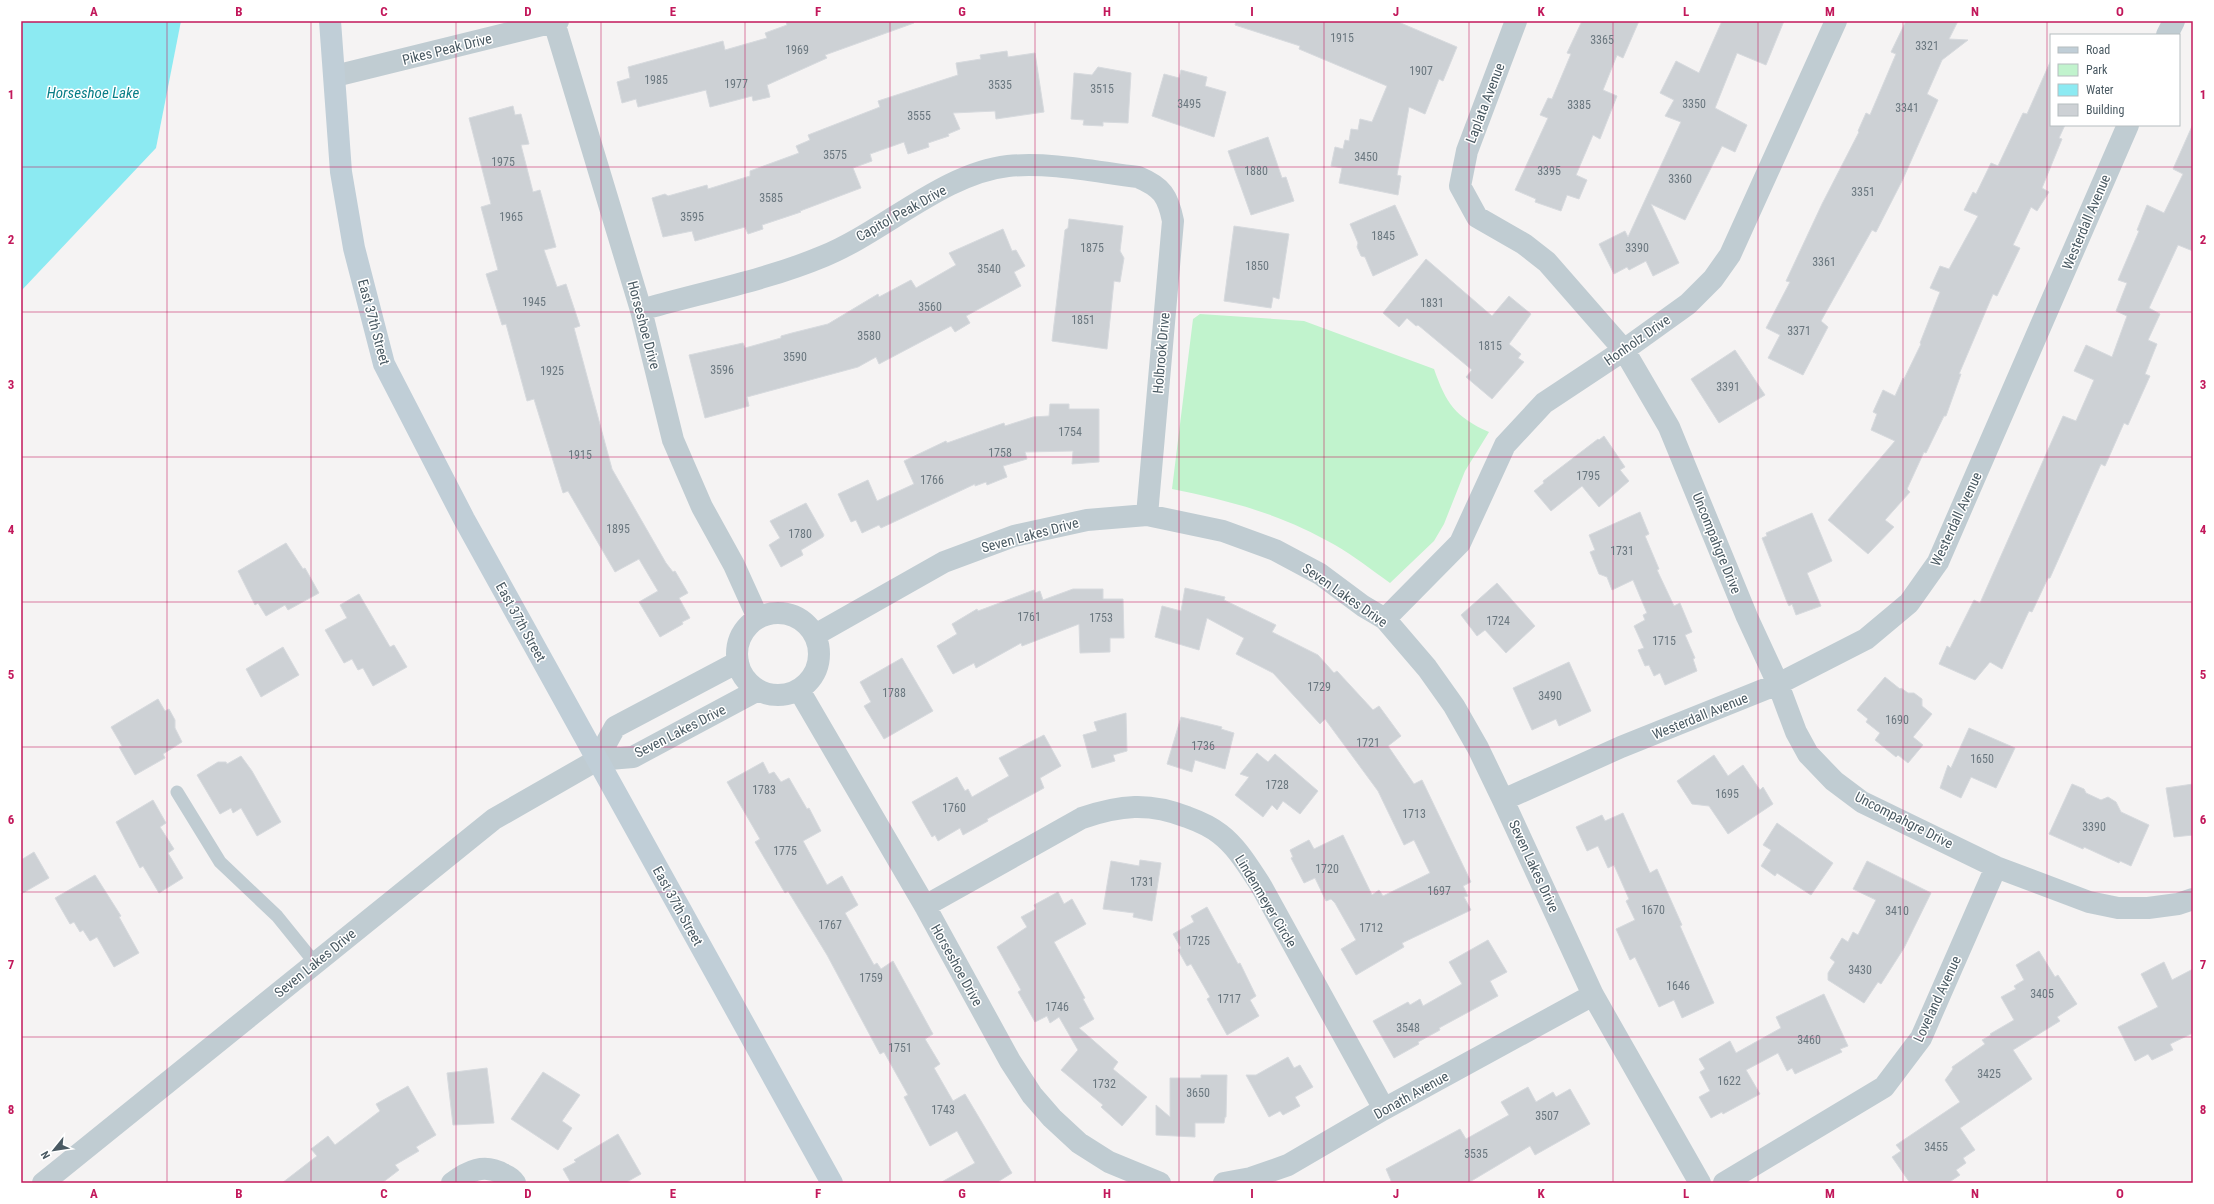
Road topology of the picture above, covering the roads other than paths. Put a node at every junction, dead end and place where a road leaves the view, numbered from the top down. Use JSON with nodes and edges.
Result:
{"nodes":[{"id":1,"x":330,"y":21,"type":"edge"},
{"id":2,"x":555,"y":21,"type":"edge"},
{"id":3,"x":1516,"y":21,"type":"edge"},
{"id":4,"x":1836,"y":21,"type":"edge"},
{"id":5,"x":2174,"y":21,"type":"edge"},
{"id":6,"x":2168,"y":34,"type":"edge"},
{"id":7,"x":335,"y":76,"type":"junction"},
{"id":8,"x":2128,"y":126,"type":"edge"},
{"id":9,"x":1460,"y":186,"type":"joint"},
{"id":10,"x":1164,"y":193,"type":"joint"},
{"id":11,"x":641,"y":310,"type":"junction"},
{"id":12,"x":1624,"y":350,"type":"junction"},
{"id":13,"x":1147,"y":515,"type":"junction"},
{"id":14,"x":758,"y":618,"type":"junction"},
{"id":15,"x":1385,"y":620,"type":"junction"},
{"id":16,"x":815,"y":635,"type":"junction"},
{"id":17,"x":738,"y":662,"type":"junction"},
{"id":18,"x":1778,"y":684,"type":"junction"},
{"id":19,"x":758,"y":690,"type":"junction"},
{"id":20,"x":799,"y":690,"type":"junction"},
{"id":21,"x":597,"y":760,"type":"junction"},
{"id":22,"x":178,"y":792,"type":"dead end"},
{"id":23,"x":1503,"y":800,"type":"junction"},
{"id":24,"x":1996,"y":866,"type":"junction"},
{"id":25,"x":2193,"y":899,"type":"edge"},
{"id":26,"x":926,"y":906,"type":"junction"},
{"id":27,"x":315,"y":963,"type":"junction"},
{"id":28,"x":1593,"y":995,"type":"junction"},
{"id":29,"x":1384,"y":1109,"type":"junction"},
{"id":30,"x":1136,"y":1179,"type":"edge"},
{"id":31,"x":47,"y":1182,"type":"edge"},
{"id":32,"x":452,"y":1183,"type":"edge"},
{"id":33,"x":515,"y":1183,"type":"edge"},
{"id":34,"x":832,"y":1183,"type":"edge"},
{"id":35,"x":1160,"y":1183,"type":"edge"},
{"id":36,"x":1224,"y":1183,"type":"edge"},
{"id":37,"x":1700,"y":1183,"type":"edge"},
{"id":38,"x":1724,"y":1183,"type":"edge"}],
"edges":[{"from":1,"to":7,"type":"main road","name":"East 37th Street"},
{"from":2,"to":7,"type":"street","name":"Pikes Peak Drive"},
{"from":2,"to":11,"type":"street","name":"Horseshoe Drive"},
{"from":3,"to":9,"type":"street","name":"Laplata Avenue"},
{"from":4,"to":12,"type":"street","name":"Honholz Drive"},
{"from":5,"to":6,"type":"street"},
{"from":7,"to":21,"type":"main road","name":"East 37th Street"},
{"from":8,"to":18,"type":"street","name":"Westerdall Avenue"},
{"from":9,"to":12,"type":"street","name":"Uncompahgre Drive"},
{"from":10,"to":11,"type":"street","name":"Capitol Peak Drive"},
{"from":10,"to":13,"type":"street","name":"Holbrook Drive"},
{"from":11,"to":14,"type":"street","name":"Horseshoe Drive"},
{"from":12,"to":15,"type":"street","name":"Honholz Drive"},
{"from":12,"to":18,"type":"street","name":"Uncompahgre Drive"},
{"from":13,"to":15,"type":"street","name":"Seven Lakes Drive"},
{"from":13,"to":16,"type":"street","name":"Seven Lakes Drive"},
{"from":14,"to":16,"type":"street"},
{"from":14,"to":17,"type":"street"},
{"from":15,"to":23,"type":"street","name":"Seven Lakes Drive"},
{"from":16,"to":20,"type":"street"},
{"from":17,"to":19,"type":"street"},
{"from":17,"to":21,"type":"street"},
{"from":18,"to":23,"type":"street","name":"Westerdall Avenue"},
{"from":18,"to":24,"type":"street","name":"Uncompahgre Drive"},
{"from":19,"to":20,"type":"street"},
{"from":19,"to":21,"type":"street","name":"Seven Lakes Drive"},
{"from":20,"to":26,"type":"street","name":"Horseshoe Drive"},
{"from":21,"to":27,"type":"street","name":"Seven Lakes Drive"},
{"from":21,"to":34,"type":"main road","name":"East 37th Street"},
{"from":22,"to":27,"type":"lane"},
{"from":23,"to":28,"type":"street","name":"Seven Lakes Drive"},
{"from":24,"to":25,"type":"street","name":"Uncompahgre Drive"},
{"from":24,"to":38,"type":"street","name":"Loveland Avenue"},
{"from":26,"to":29,"type":"street","name":"Lindenmeyer Circle"},
{"from":26,"to":30,"type":"street","name":"Horseshoe Drive"},
{"from":27,"to":31,"type":"street","name":"Seven Lakes Drive"},
{"from":28,"to":29,"type":"street","name":"Donath Avenue"},
{"from":28,"to":37,"type":"street","name":"Seven Lakes Drive"},
{"from":29,"to":36,"type":"street","name":"Donath Avenue"},
{"from":30,"to":35,"type":"street"},
{"from":32,"to":33,"type":"street"}]}
